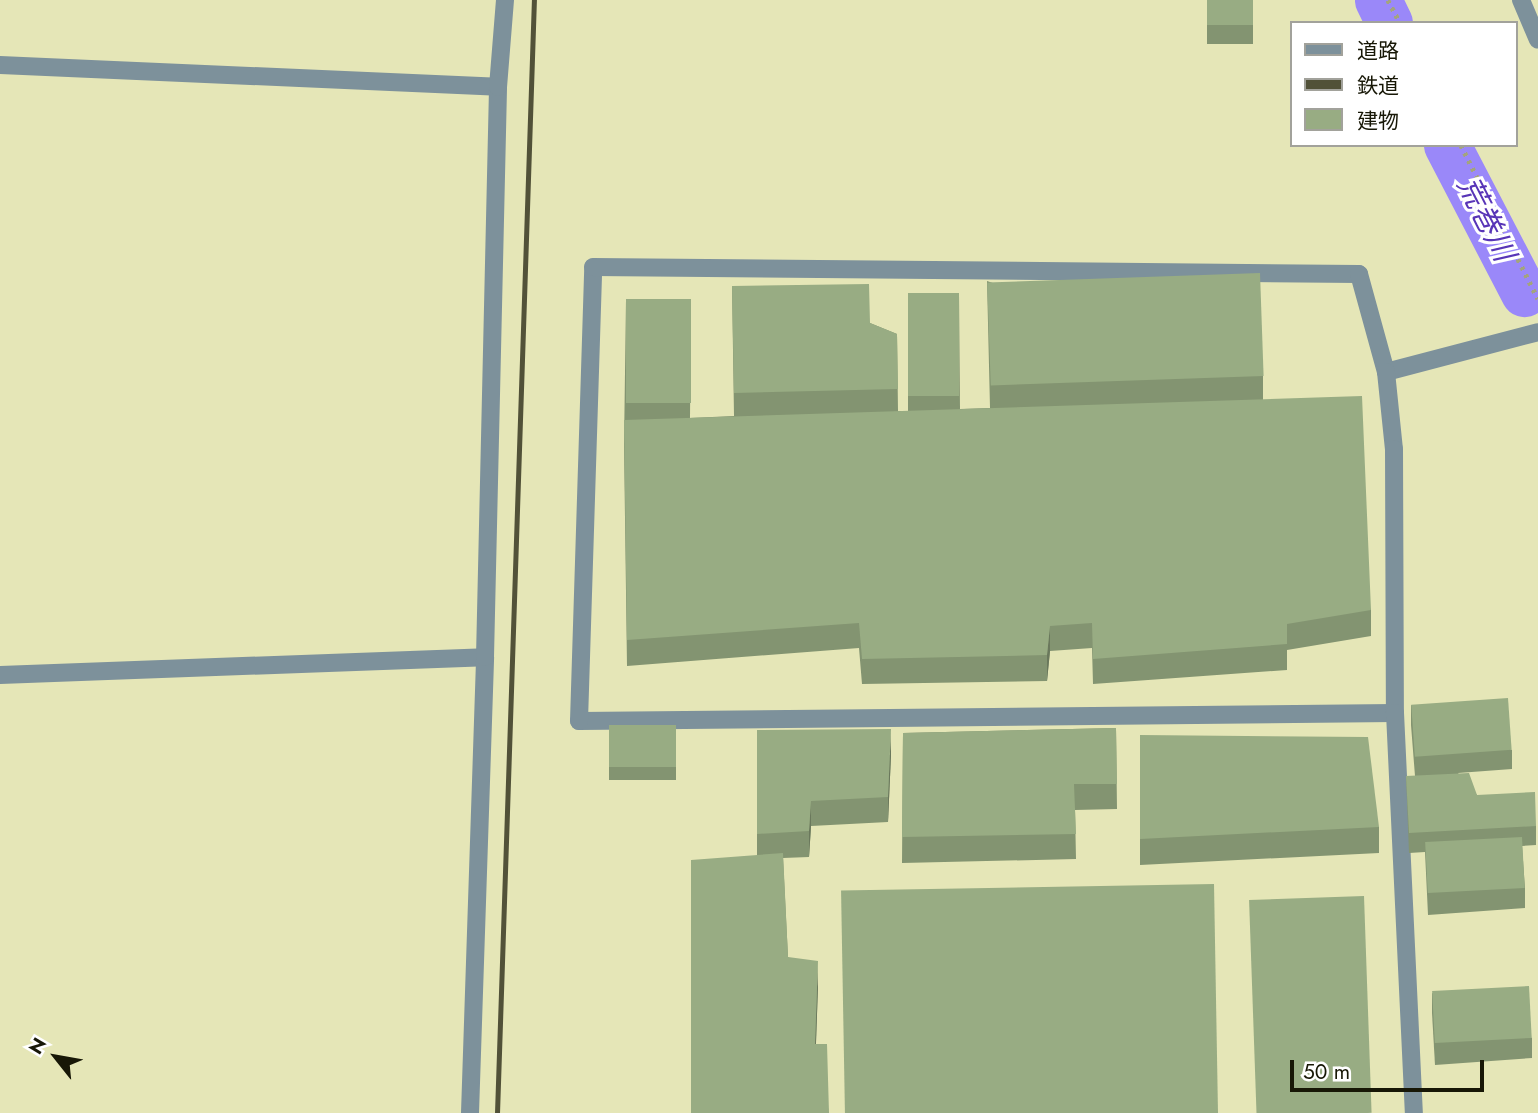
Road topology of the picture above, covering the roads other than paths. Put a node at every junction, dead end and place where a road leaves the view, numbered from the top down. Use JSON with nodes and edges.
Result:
{"nodes":[{"id":1,"x":505,"y":0,"type":"edge"},
{"id":2,"x":1521,"y":0,"type":"edge"},
{"id":3,"x":1538,"y":40,"type":"edge"},
{"id":4,"x":0,"y":65,"type":"edge"},
{"id":5,"x":498,"y":87,"type":"junction"},
{"id":6,"x":1531,"y":334,"type":"edge"},
{"id":7,"x":1386,"y":372,"type":"junction"},
{"id":8,"x":485,"y":657,"type":"junction"},
{"id":9,"x":0,"y":675,"type":"edge"},
{"id":10,"x":1395,"y":713,"type":"junction"},
{"id":11,"x":470,"y":1113,"type":"edge"},
{"id":12,"x":1414,"y":1113,"type":"edge"}],
"edges":[{"from":1,"to":5,"type":"street"},
{"from":2,"to":3,"type":"street"},
{"from":4,"to":5,"type":"street"},
{"from":5,"to":8,"type":"street"},
{"from":6,"to":7,"type":"street"},
{"from":7,"to":10,"type":"street"},
{"from":7,"to":10,"type":"street"},
{"from":8,"to":9,"type":"street"},
{"from":8,"to":11,"type":"street"},
{"from":10,"to":12,"type":"street"}]}
